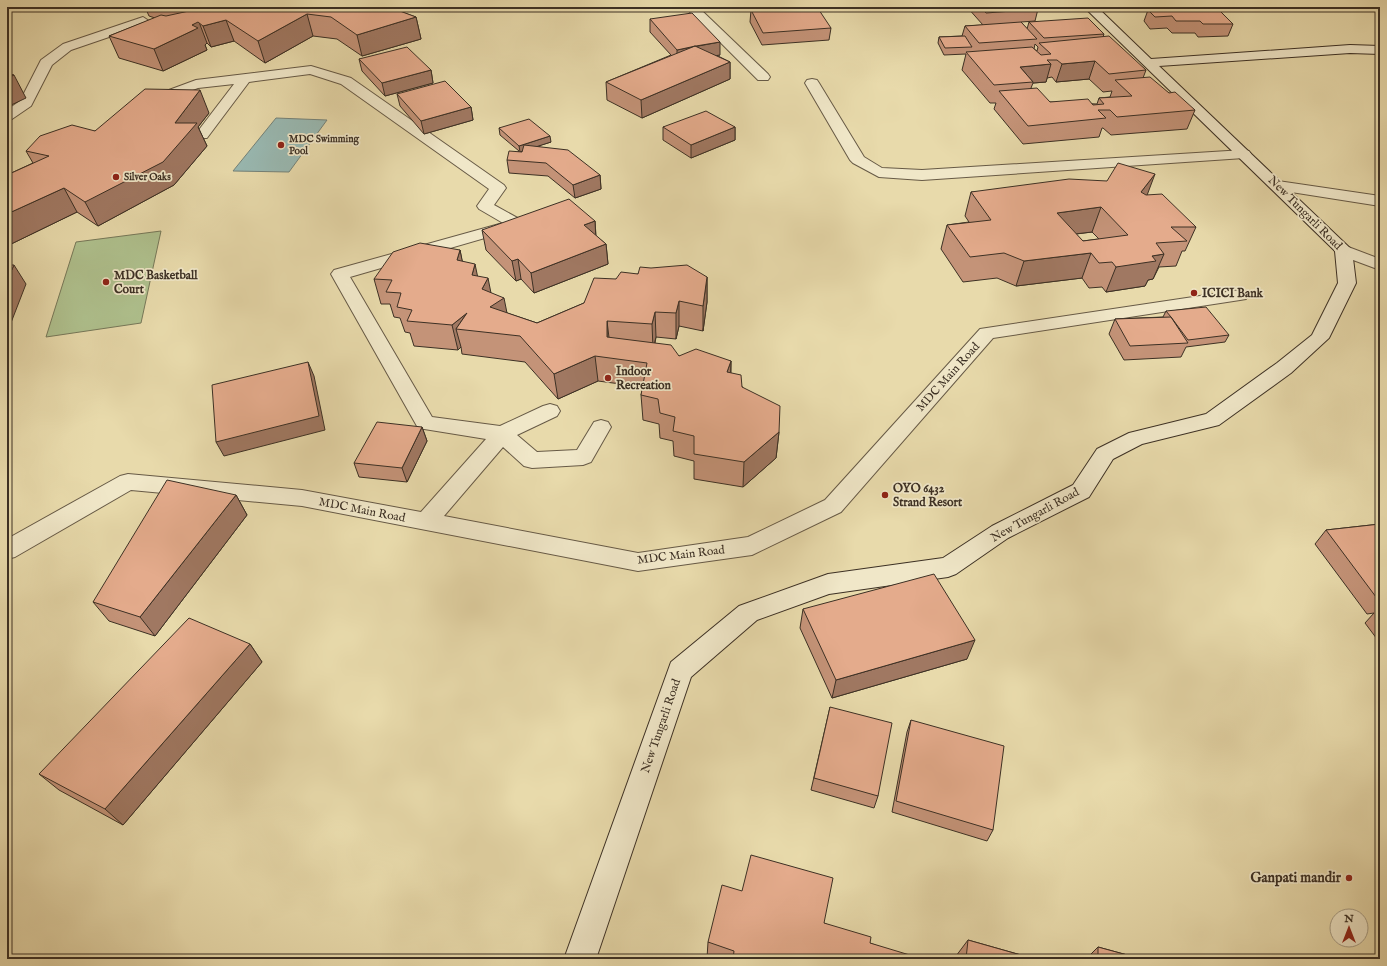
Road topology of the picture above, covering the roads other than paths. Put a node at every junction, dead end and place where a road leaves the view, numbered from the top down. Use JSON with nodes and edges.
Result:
{"nodes":[{"id":1,"x":691,"y":7,"type":"edge"},
{"id":2,"x":1090,"y":7,"type":"edge"},
{"id":3,"x":143,"y":21,"type":"edge"},
{"id":4,"x":1380,"y":50,"type":"edge"},
{"id":5,"x":1148,"y":63,"type":"junction"},
{"id":6,"x":763,"y":77,"type":"dead end"},
{"id":7,"x":246,"y":80,"type":"junction"},
{"id":8,"x":812,"y":82,"type":"dead end"},
{"id":9,"x":141,"y":106,"type":"edge"},
{"id":10,"x":7,"y":116,"type":"edge"},
{"id":11,"x":202,"y":135,"type":"dead end"},
{"id":12,"x":1244,"y":154,"type":"junction"},
{"id":13,"x":1278,"y":186,"type":"junction"},
{"id":14,"x":1380,"y":201,"type":"edge"},
{"id":15,"x":1344,"y":250,"type":"junction"},
{"id":16,"x":1380,"y":265,"type":"edge"},
{"id":17,"x":1240,"y":295,"type":"dead end"},
{"id":18,"x":550,"y":411,"type":"dead end"},
{"id":19,"x":601,"y":427,"type":"dead end"},
{"id":20,"x":502,"y":434,"type":"junction"},
{"id":21,"x":426,"y":522,"type":"junction"},
{"id":22,"x":7,"y":550,"type":"edge"},
{"id":23,"x":580,"y":959,"type":"edge"}],
"edges":[{"from":1,"to":6,"type":"street"},
{"from":2,"to":5,"type":"street","name":"New Tungarli Road"},
{"from":3,"to":10,"type":"street"},
{"from":4,"to":5,"type":"street"},
{"from":5,"to":12,"type":"street","name":"New Tungarli Road"},
{"from":7,"to":9,"type":"street"},
{"from":7,"to":11,"type":"street"},
{"from":7,"to":20,"type":"street"},
{"from":8,"to":12,"type":"street"},
{"from":12,"to":13,"type":"street","name":"New Tungarli Road"},
{"from":13,"to":14,"type":"street"},
{"from":13,"to":15,"type":"street","name":"New Tungarli Road"},
{"from":15,"to":16,"type":"street"},
{"from":15,"to":23,"type":"street","name":"New Tungarli Road"},
{"from":17,"to":21,"type":"street","name":"MDC Main Road"},
{"from":18,"to":20,"type":"street"},
{"from":19,"to":20,"type":"street"},
{"from":20,"to":21,"type":"street"},
{"from":21,"to":22,"type":"street","name":"MDC Main Road"}]}
